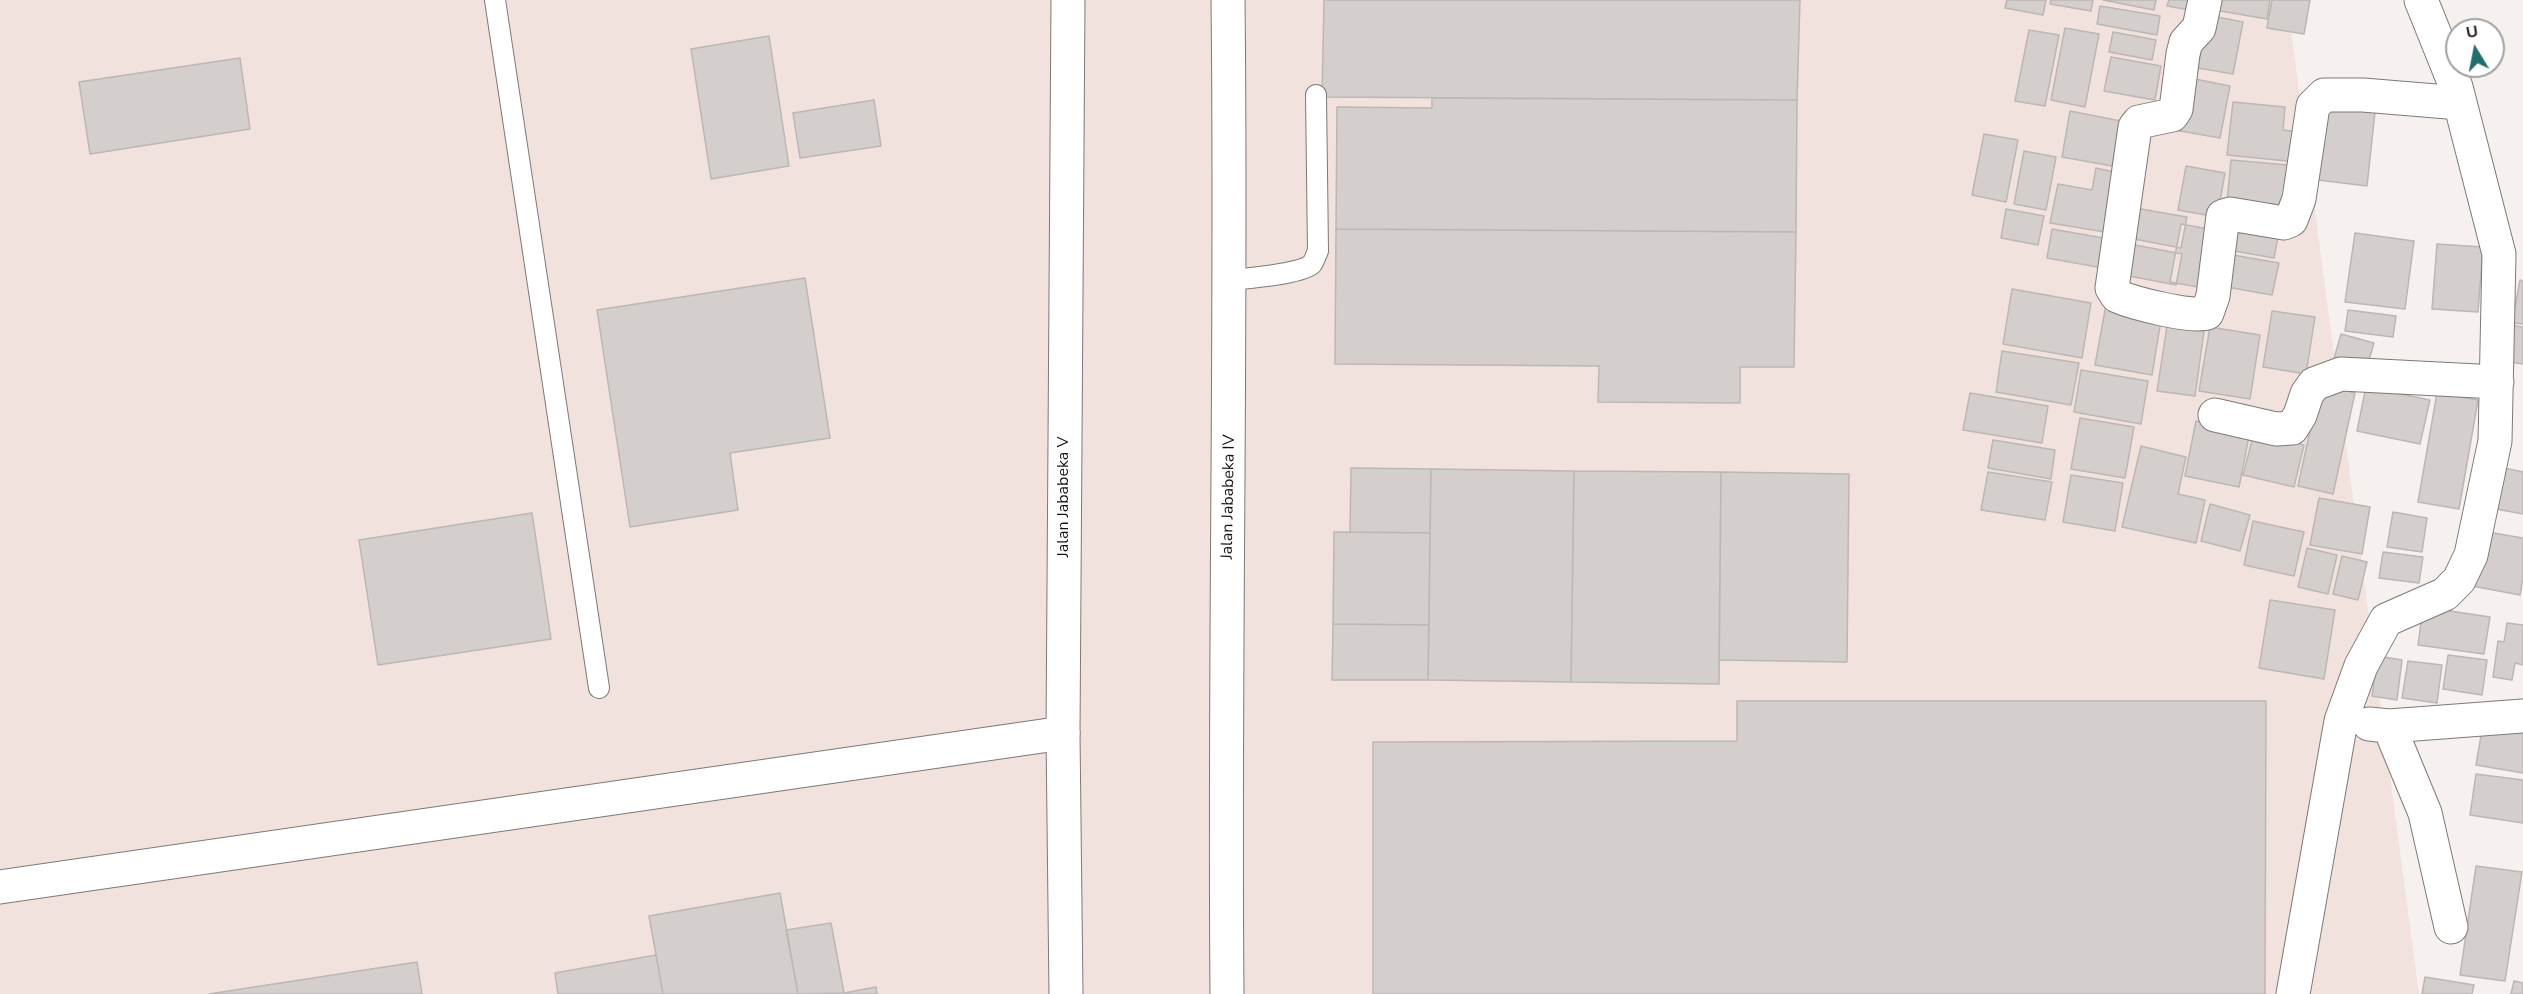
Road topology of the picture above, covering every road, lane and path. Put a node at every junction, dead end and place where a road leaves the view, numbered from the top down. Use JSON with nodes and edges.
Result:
{"nodes":[{"id":1,"x":495,"y":0,"type":"edge"},
{"id":2,"x":1068,"y":0,"type":"edge"},
{"id":3,"x":1227,"y":0,"type":"edge"},
{"id":4,"x":2205,"y":0,"type":"edge"},
{"id":5,"x":2421,"y":0,"type":"edge"},
{"id":6,"x":1316,"y":95,"type":"dead end"},
{"id":7,"x":2460,"y":103,"type":"junction"},
{"id":8,"x":2511,"y":257,"type":"edge"},
{"id":9,"x":1227,"y":280,"type":"junction"},
{"id":10,"x":2497,"y":382,"type":"junction"},
{"id":11,"x":2216,"y":415,"type":"dead end"},
{"id":12,"x":599,"y":688,"type":"dead end"},
{"id":13,"x":2523,"y":716,"type":"edge"},
{"id":14,"x":2341,"y":721,"type":"junction"},
{"id":15,"x":2388,"y":726,"type":"junction"},
{"id":16,"x":1063,"y":733,"type":"junction"},
{"id":17,"x":0,"y":887,"type":"edge"},
{"id":18,"x":2451,"y":927,"type":"dead end"},
{"id":19,"x":1066,"y":994,"type":"edge"},
{"id":20,"x":1227,"y":994,"type":"edge"},
{"id":21,"x":2293,"y":994,"type":"edge"}],
"edges":[{"from":1,"to":12,"type":"lane"},
{"from":2,"to":16,"type":"street","name":"Jalan Jababeka V"},
{"from":3,"to":9,"type":"street","name":"Jalan Jababeka IV"},
{"from":4,"to":7,"type":"street"},
{"from":5,"to":7,"type":"street"},
{"from":6,"to":9,"type":"lane"},
{"from":7,"to":8,"type":"street"},
{"from":8,"to":10,"type":"street"},
{"from":9,"to":20,"type":"street","name":"Jalan Jababeka IV"},
{"from":10,"to":11,"type":"street"},
{"from":10,"to":14,"type":"street"},
{"from":13,"to":15,"type":"street"},
{"from":14,"to":15,"type":"street"},
{"from":14,"to":21,"type":"street"},
{"from":15,"to":18,"type":"street"},
{"from":16,"to":17,"type":"street"},
{"from":16,"to":19,"type":"street","name":"Jalan Jababeka V"}]}
